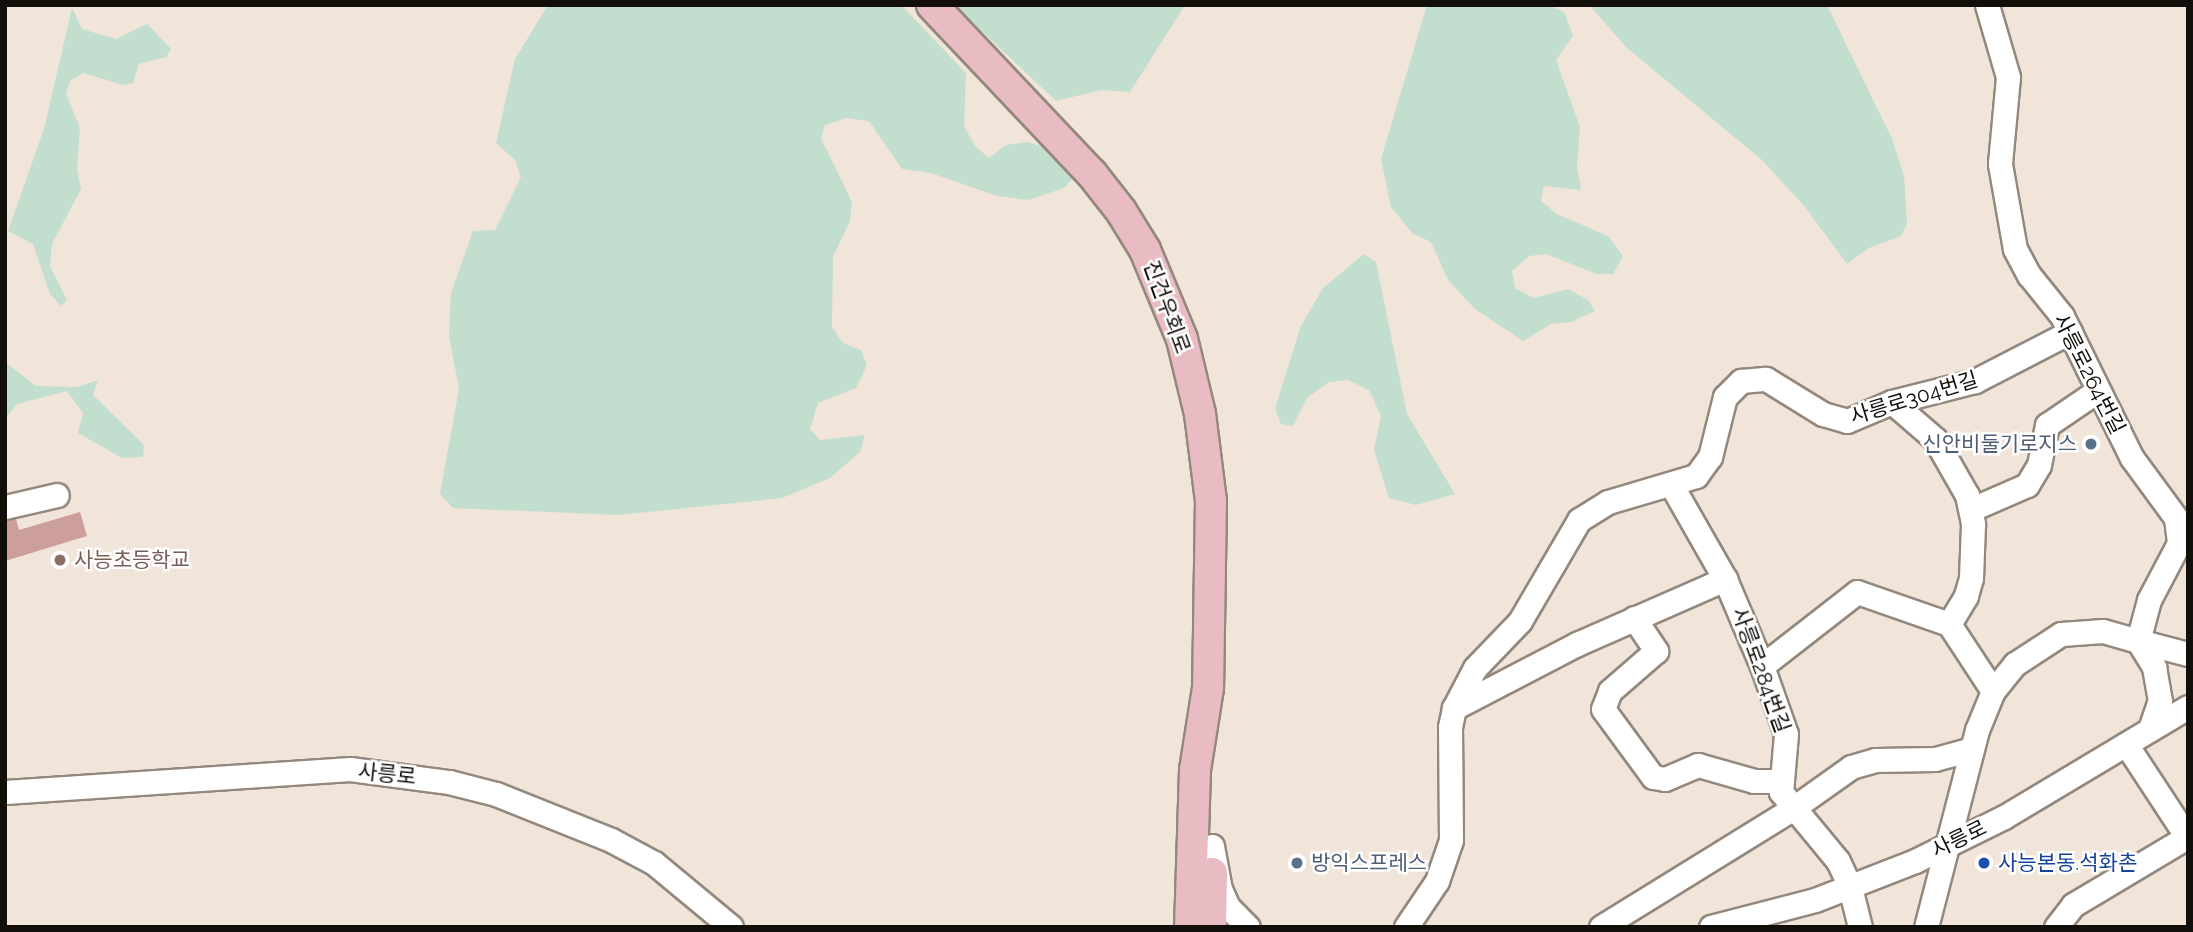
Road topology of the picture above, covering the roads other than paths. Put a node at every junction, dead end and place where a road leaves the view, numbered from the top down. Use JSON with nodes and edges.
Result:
{"nodes":[{"id":1,"x":932,"y":5,"type":"edge"},
{"id":2,"x":1987,"y":5,"type":"edge"},
{"id":3,"x":2070,"y":332,"type":"junction"},
{"id":4,"x":2097,"y":391,"type":"junction"},
{"id":5,"x":1892,"y":402,"type":"junction"},
{"id":6,"x":1672,"y":486,"type":"junction"},
{"id":7,"x":57,"y":495,"type":"dead end"},
{"id":8,"x":5,"y":507,"type":"edge"},
{"id":9,"x":1972,"y":509,"type":"junction"},
{"id":10,"x":2184,"y":530,"type":"edge"},
{"id":11,"x":1726,"y":579,"type":"junction"},
{"id":12,"x":1634,"y":618,"type":"junction"},
{"id":13,"x":1949,"y":624,"type":"junction"},
{"id":14,"x":2138,"y":640,"type":"junction"},
{"id":15,"x":2188,"y":654,"type":"edge"},
{"id":16,"x":1762,"y":666,"type":"junction"},
{"id":17,"x":1208,"y":688,"type":"junction"},
{"id":18,"x":1993,"y":691,"type":"junction"},
{"id":19,"x":2188,"y":707,"type":"edge"},
{"id":20,"x":1454,"y":708,"type":"junction"},
{"id":21,"x":2150,"y":729,"type":"junction"},
{"id":22,"x":2126,"y":744,"type":"junction"},
{"id":23,"x":1972,"y":749,"type":"junction"},
{"id":24,"x":1779,"y":781,"type":"junction"},
{"id":25,"x":5,"y":792,"type":"edge"},
{"id":26,"x":1792,"y":809,"type":"junction"},
{"id":27,"x":2187,"y":837,"type":"edge"},
{"id":28,"x":1212,"y":846,"type":"junction"},
{"id":29,"x":1947,"y":846,"type":"junction"},
{"id":30,"x":1850,"y":887,"type":"junction"},
{"id":31,"x":731,"y":927,"type":"edge"},
{"id":32,"x":1190,"y":927,"type":"edge"},
{"id":33,"x":1211,"y":927,"type":"edge"},
{"id":34,"x":1248,"y":927,"type":"edge"},
{"id":35,"x":1406,"y":927,"type":"edge"},
{"id":36,"x":1601,"y":927,"type":"edge"},
{"id":37,"x":1711,"y":927,"type":"edge"},
{"id":38,"x":1860,"y":927,"type":"edge"},
{"id":39,"x":1926,"y":927,"type":"edge"},
{"id":40,"x":2056,"y":927,"type":"edge"}],
"edges":[{"from":1,"to":17,"type":"main road","name":"진건우회로"},
{"from":2,"to":3,"type":"street","name":"사릉로264번길"},
{"from":3,"to":4,"type":"street","name":"사릉로264번길"},
{"from":3,"to":5,"type":"street","name":"사릉로304번길"},
{"from":4,"to":9,"type":"street"},
{"from":4,"to":10,"type":"street","name":"사릉로264번길"},
{"from":5,"to":6,"type":"street","name":"사릉로304번길"},
{"from":5,"to":9,"type":"street"},
{"from":6,"to":11,"type":"street","name":"사릉로284번길"},
{"from":6,"to":20,"type":"street","name":"사릉로304번길"},
{"from":7,"to":8,"type":"street"},
{"from":9,"to":13,"type":"street"},
{"from":10,"to":14,"type":"street","name":"사릉로264번길"},
{"from":11,"to":12,"type":"street"},
{"from":11,"to":16,"type":"street","name":"사릉로284번길"},
{"from":12,"to":20,"type":"street"},
{"from":12,"to":24,"type":"street"},
{"from":13,"to":16,"type":"street"},
{"from":13,"to":18,"type":"street"},
{"from":14,"to":15,"type":"street"},
{"from":14,"to":18,"type":"street"},
{"from":14,"to":21,"type":"street"},
{"from":16,"to":24,"type":"street","name":"사릉로284번길"},
{"from":17,"to":28,"type":"main road","name":"진건우회로"},
{"from":17,"to":32,"type":"main road","name":"진건우회로"},
{"from":18,"to":23,"type":"street"},
{"from":19,"to":21,"type":"street","name":"사릉로"},
{"from":20,"to":35,"type":"street","name":"사릉로304번길"},
{"from":21,"to":22,"type":"street","name":"사릉로"},
{"from":22,"to":27,"type":"street"},
{"from":22,"to":29,"type":"street","name":"사릉로"},
{"from":23,"to":26,"type":"street"},
{"from":23,"to":29,"type":"street"},
{"from":24,"to":26,"type":"street"},
{"from":25,"to":31,"type":"street","name":"사릉로"},
{"from":26,"to":30,"type":"street"},
{"from":26,"to":36,"type":"street"},
{"from":27,"to":40,"type":"street"},
{"from":28,"to":33,"type":"main road","name":"진건우회로"},
{"from":28,"to":34,"type":"street"},
{"from":29,"to":30,"type":"street","name":"사릉로"},
{"from":29,"to":39,"type":"street"},
{"from":30,"to":37,"type":"street","name":"사릉로"},
{"from":30,"to":38,"type":"street"}]}
